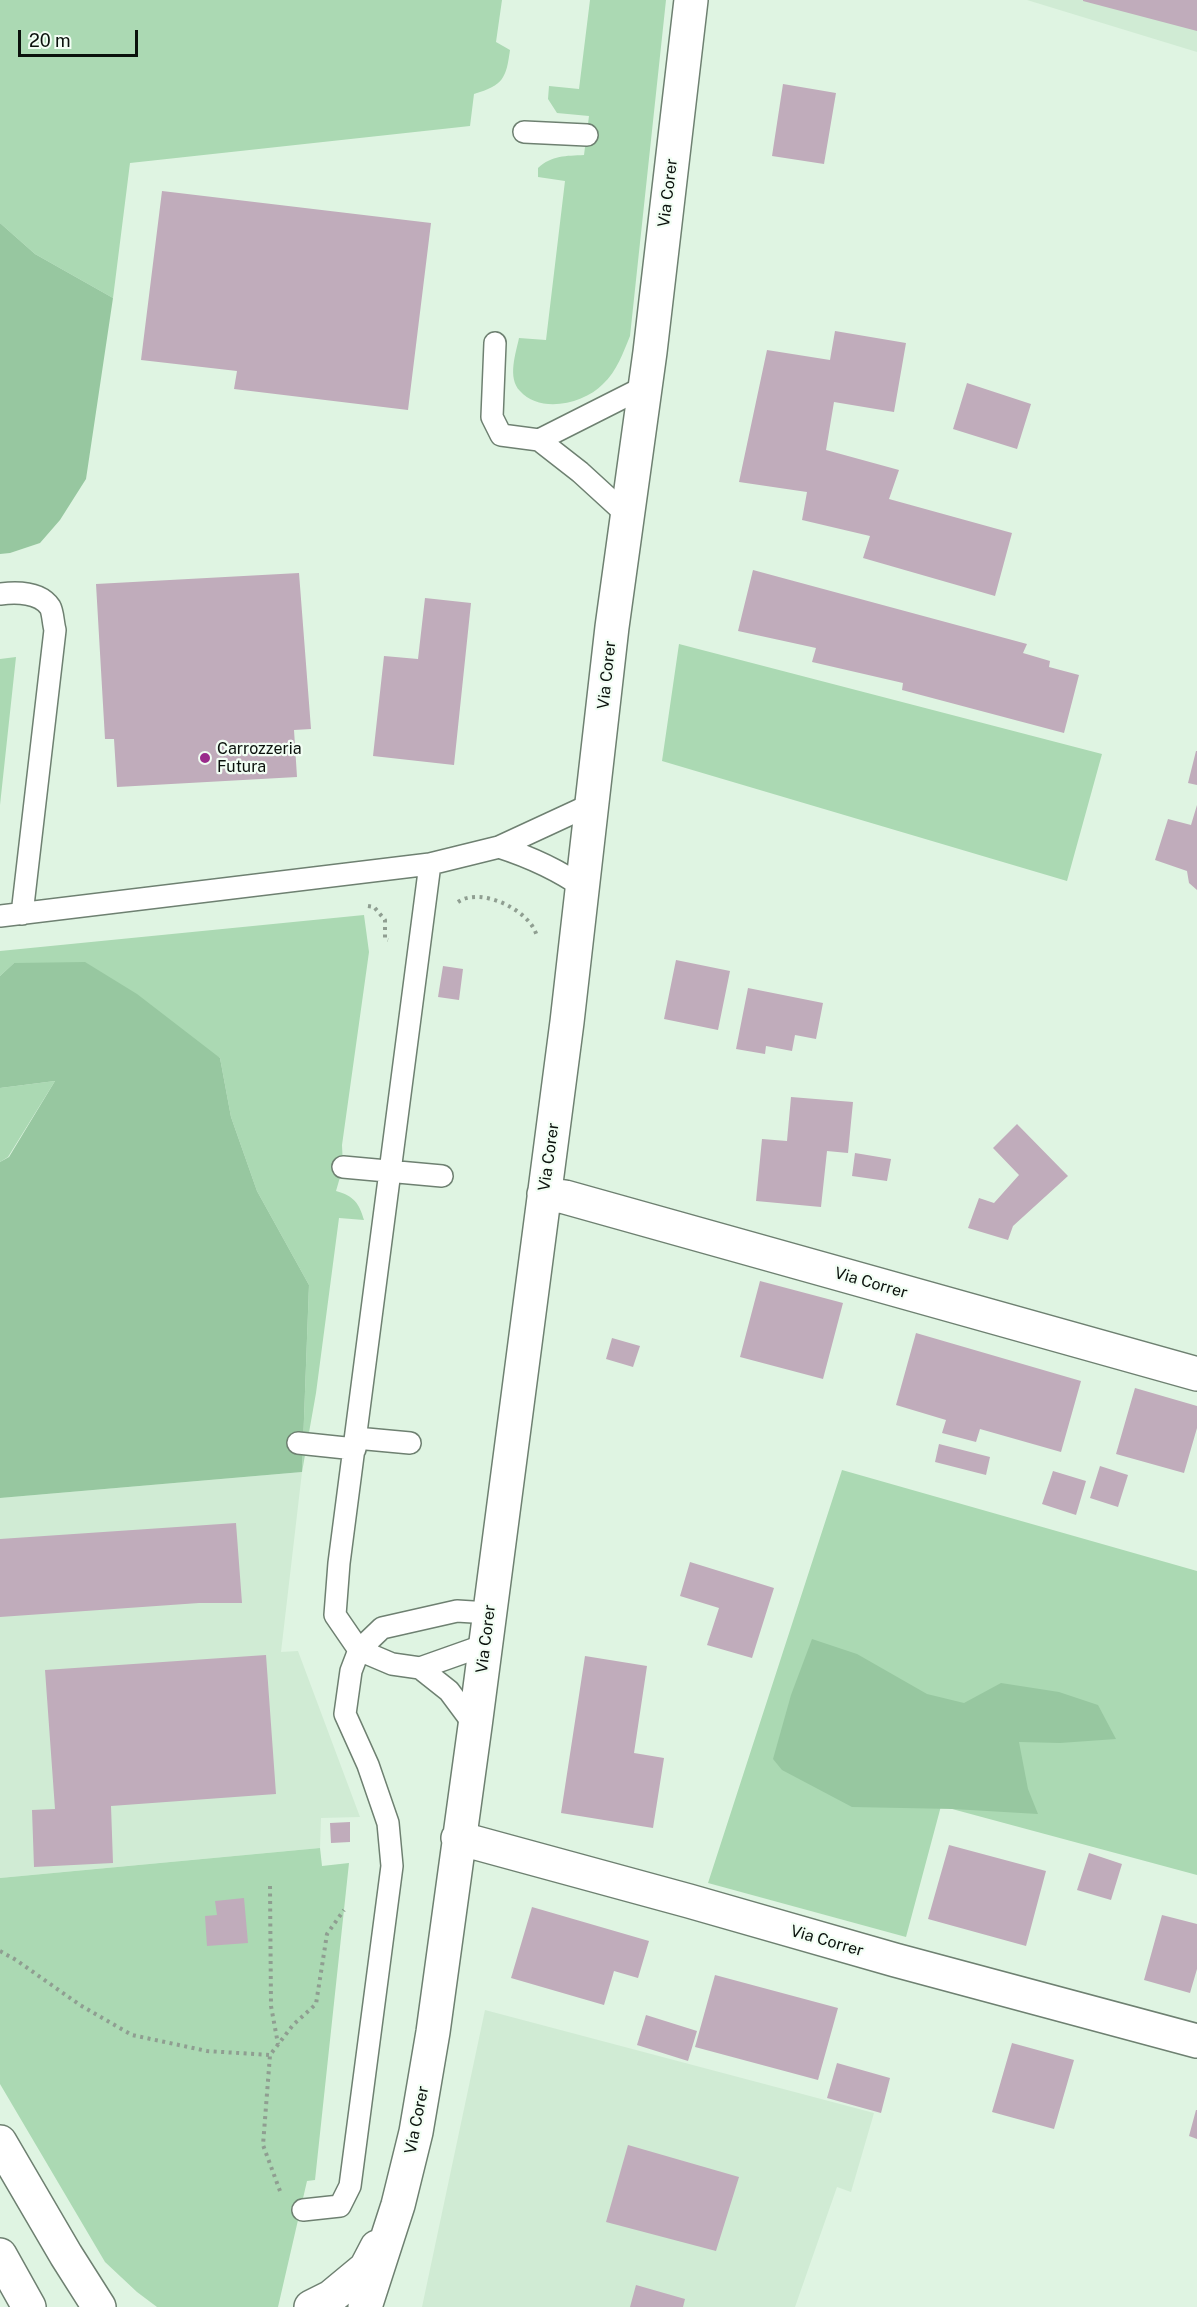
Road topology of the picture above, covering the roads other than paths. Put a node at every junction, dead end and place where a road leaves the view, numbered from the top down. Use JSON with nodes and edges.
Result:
{"nodes":[{"id":1,"x":692,"y":0,"type":"edge"},
{"id":2,"x":524,"y":132,"type":"dead end"},
{"id":3,"x":587,"y":135,"type":"dead end"},
{"id":4,"x":495,"y":343,"type":"dead end"},
{"id":5,"x":644,"y":387,"type":"junction"},
{"id":6,"x":539,"y":440,"type":"junction"},
{"id":7,"x":627,"y":515,"type":"junction"},
{"id":8,"x":0,"y":594,"type":"edge"},
{"id":9,"x":592,"y":804,"type":"junction"},
{"id":10,"x":499,"y":847,"type":"junction"},
{"id":11,"x":429,"y":864,"type":"junction"},
{"id":12,"x":584,"y":888,"type":"junction"},
{"id":13,"x":22,"y":914,"type":"junction"},
{"id":14,"x":0,"y":916,"type":"edge"},
{"id":15,"x":343,"y":1167,"type":"dead end"},
{"id":16,"x":390,"y":1172,"type":"junction"},
{"id":17,"x":442,"y":1176,"type":"dead end"},
{"id":18,"x":544,"y":1194,"type":"junction"},
{"id":19,"x":1197,"y":1374,"type":"edge"},
{"id":20,"x":298,"y":1443,"type":"dead end"},
{"id":21,"x":355,"y":1443,"type":"junction"},
{"id":22,"x":410,"y":1443,"type":"dead end"},
{"id":23,"x":489,"y":1613,"type":"junction"},
{"id":24,"x":485,"y":1645,"type":"junction"},
{"id":25,"x":359,"y":1650,"type":"junction"},
{"id":26,"x":420,"y":1668,"type":"junction"},
{"id":27,"x":475,"y":1726,"type":"junction"},
{"id":28,"x":458,"y":1838,"type":"junction"},
{"id":29,"x":1197,"y":2041,"type":"edge"},
{"id":30,"x":0,"y":2142,"type":"edge"},
{"id":31,"x":398,"y":2205,"type":"junction"},
{"id":32,"x":303,"y":2210,"type":"road end"},
{"id":33,"x":0,"y":2255,"type":"edge"},
{"id":34,"x":66,"y":2255,"type":"junction"},
{"id":35,"x":29,"y":2307,"type":"edge"},
{"id":36,"x":99,"y":2307,"type":"edge"},
{"id":37,"x":123,"y":2307,"type":"edge"},
{"id":38,"x":311,"y":2307,"type":"edge"},
{"id":39,"x":365,"y":2307,"type":"edge"}],
"edges":[{"from":1,"to":5,"type":"street","name":"Via Corer"},
{"from":2,"to":3,"type":"lane"},
{"from":4,"to":6,"type":"lane"},
{"from":5,"to":6,"type":"lane"},
{"from":5,"to":7,"type":"street","name":"Via Corer"},
{"from":6,"to":7,"type":"lane"},
{"from":7,"to":9,"type":"street","name":"Via Corer"},
{"from":8,"to":13,"type":"lane"},
{"from":9,"to":10,"type":"lane"},
{"from":9,"to":12,"type":"street","name":"Via Corer"},
{"from":10,"to":11,"type":"lane"},
{"from":10,"to":12,"type":"lane"},
{"from":11,"to":13,"type":"lane"},
{"from":11,"to":16,"type":"lane"},
{"from":12,"to":18,"type":"street","name":"Via Corer"},
{"from":13,"to":14,"type":"lane"},
{"from":15,"to":16,"type":"lane"},
{"from":16,"to":17,"type":"lane"},
{"from":16,"to":21,"type":"lane"},
{"from":18,"to":19,"type":"street","name":"Via Correr"},
{"from":18,"to":23,"type":"street","name":"Via Corer"},
{"from":20,"to":21,"type":"lane"},
{"from":21,"to":22,"type":"lane"},
{"from":21,"to":25,"type":"lane"},
{"from":23,"to":24,"type":"street","name":"Via Corer"},
{"from":23,"to":25,"type":"lane"},
{"from":24,"to":26,"type":"lane"},
{"from":24,"to":27,"type":"street","name":"Via Corer"},
{"from":25,"to":26,"type":"lane"},
{"from":25,"to":32,"type":"lane"},
{"from":26,"to":27,"type":"lane"},
{"from":27,"to":28,"type":"street","name":"Via Corer"},
{"from":28,"to":29,"type":"street","name":"Via Correr"},
{"from":28,"to":31,"type":"street","name":"Via Corer"},
{"from":30,"to":34,"type":"street"},
{"from":31,"to":38,"type":"street"},
{"from":31,"to":39,"type":"street","name":"Via Corer"},
{"from":33,"to":35,"type":"street"},
{"from":34,"to":36,"type":"street"},
{"from":34,"to":37,"type":"street"}]}
